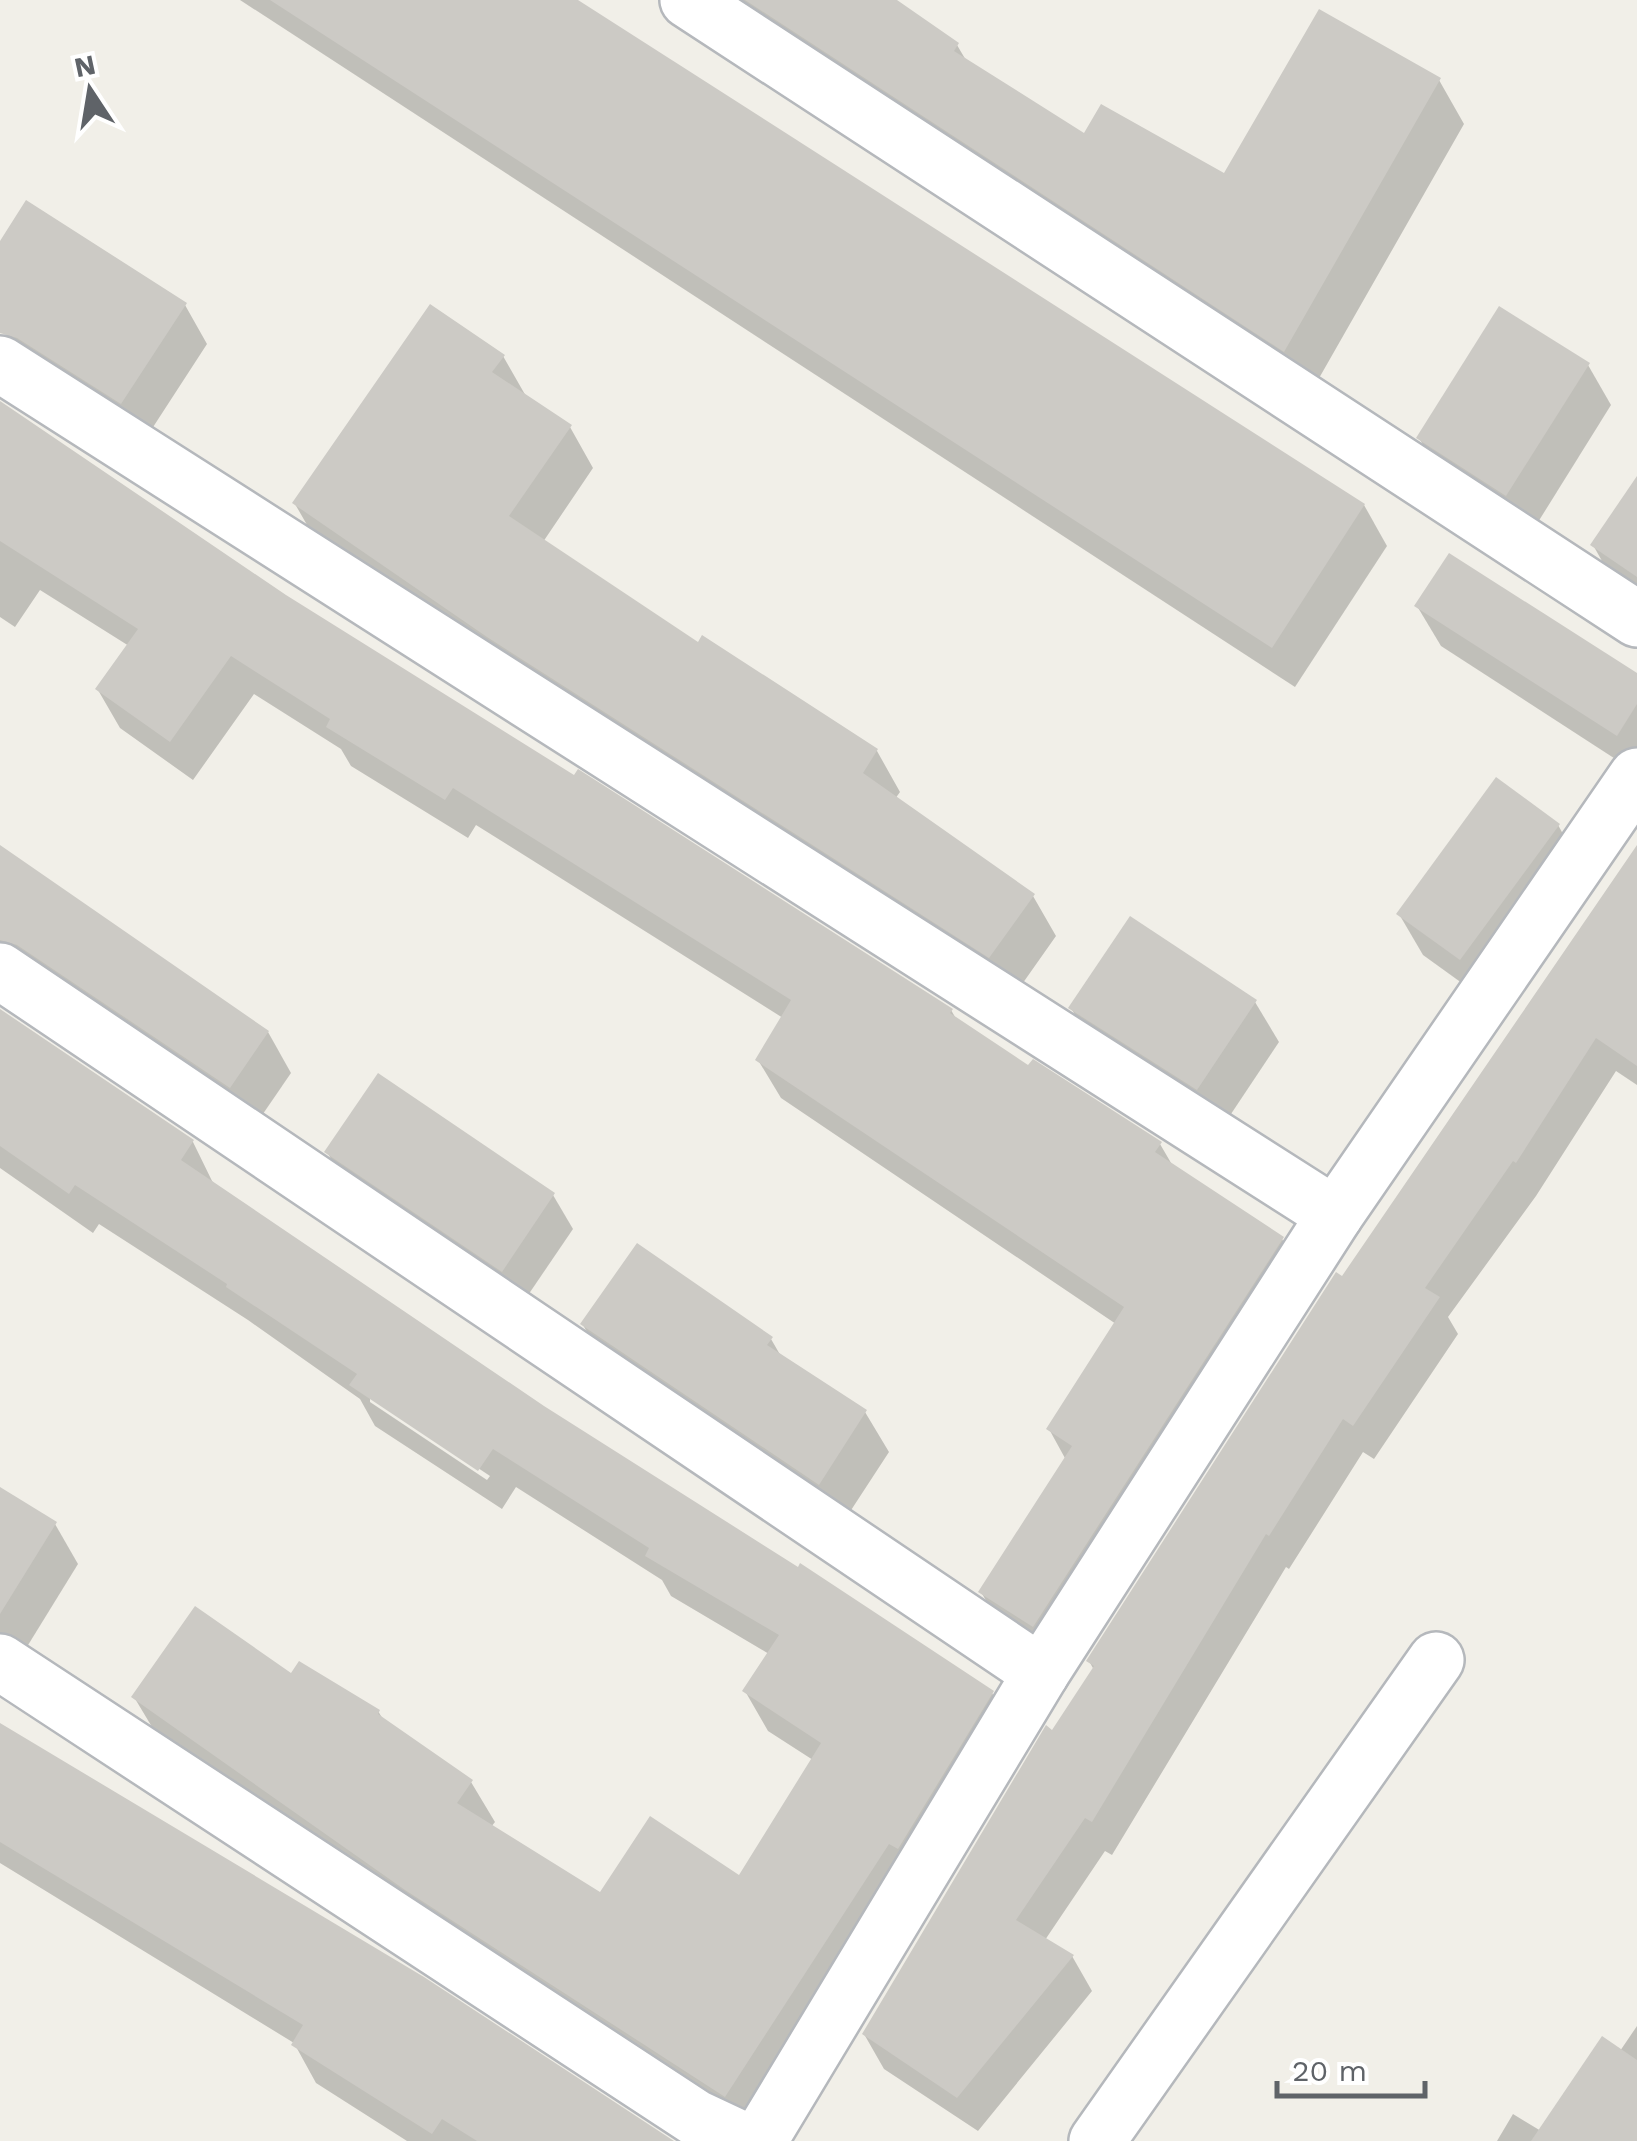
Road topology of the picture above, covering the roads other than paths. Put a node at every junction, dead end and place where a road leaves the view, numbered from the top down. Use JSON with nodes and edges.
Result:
{"nodes":[{"id":1,"x":688,"y":0,"type":"edge"},
{"id":2,"x":0,"y":364,"type":"edge"},
{"id":3,"x":1637,"y":619,"type":"edge"},
{"id":4,"x":1637,"y":776,"type":"edge"},
{"id":5,"x":0,"y":971,"type":"edge"},
{"id":6,"x":1334,"y":1215,"type":"junction"},
{"id":7,"x":1436,"y":1660,"type":"dead end"},
{"id":8,"x":0,"y":1662,"type":"edge"},
{"id":9,"x":1041,"y":1673,"type":"junction"},
{"id":10,"x":745,"y":2141,"type":"edge"},
{"id":11,"x":759,"y":2141,"type":"edge"},
{"id":12,"x":1097,"y":2141,"type":"edge"}],
"edges":[{"from":1,"to":3,"type":"street"},
{"from":2,"to":6,"type":"street"},
{"from":4,"to":6,"type":"street"},
{"from":5,"to":9,"type":"street"},
{"from":6,"to":9,"type":"street"},
{"from":7,"to":12,"type":"street"},
{"from":8,"to":10,"type":"street"},
{"from":9,"to":11,"type":"street"}]}
